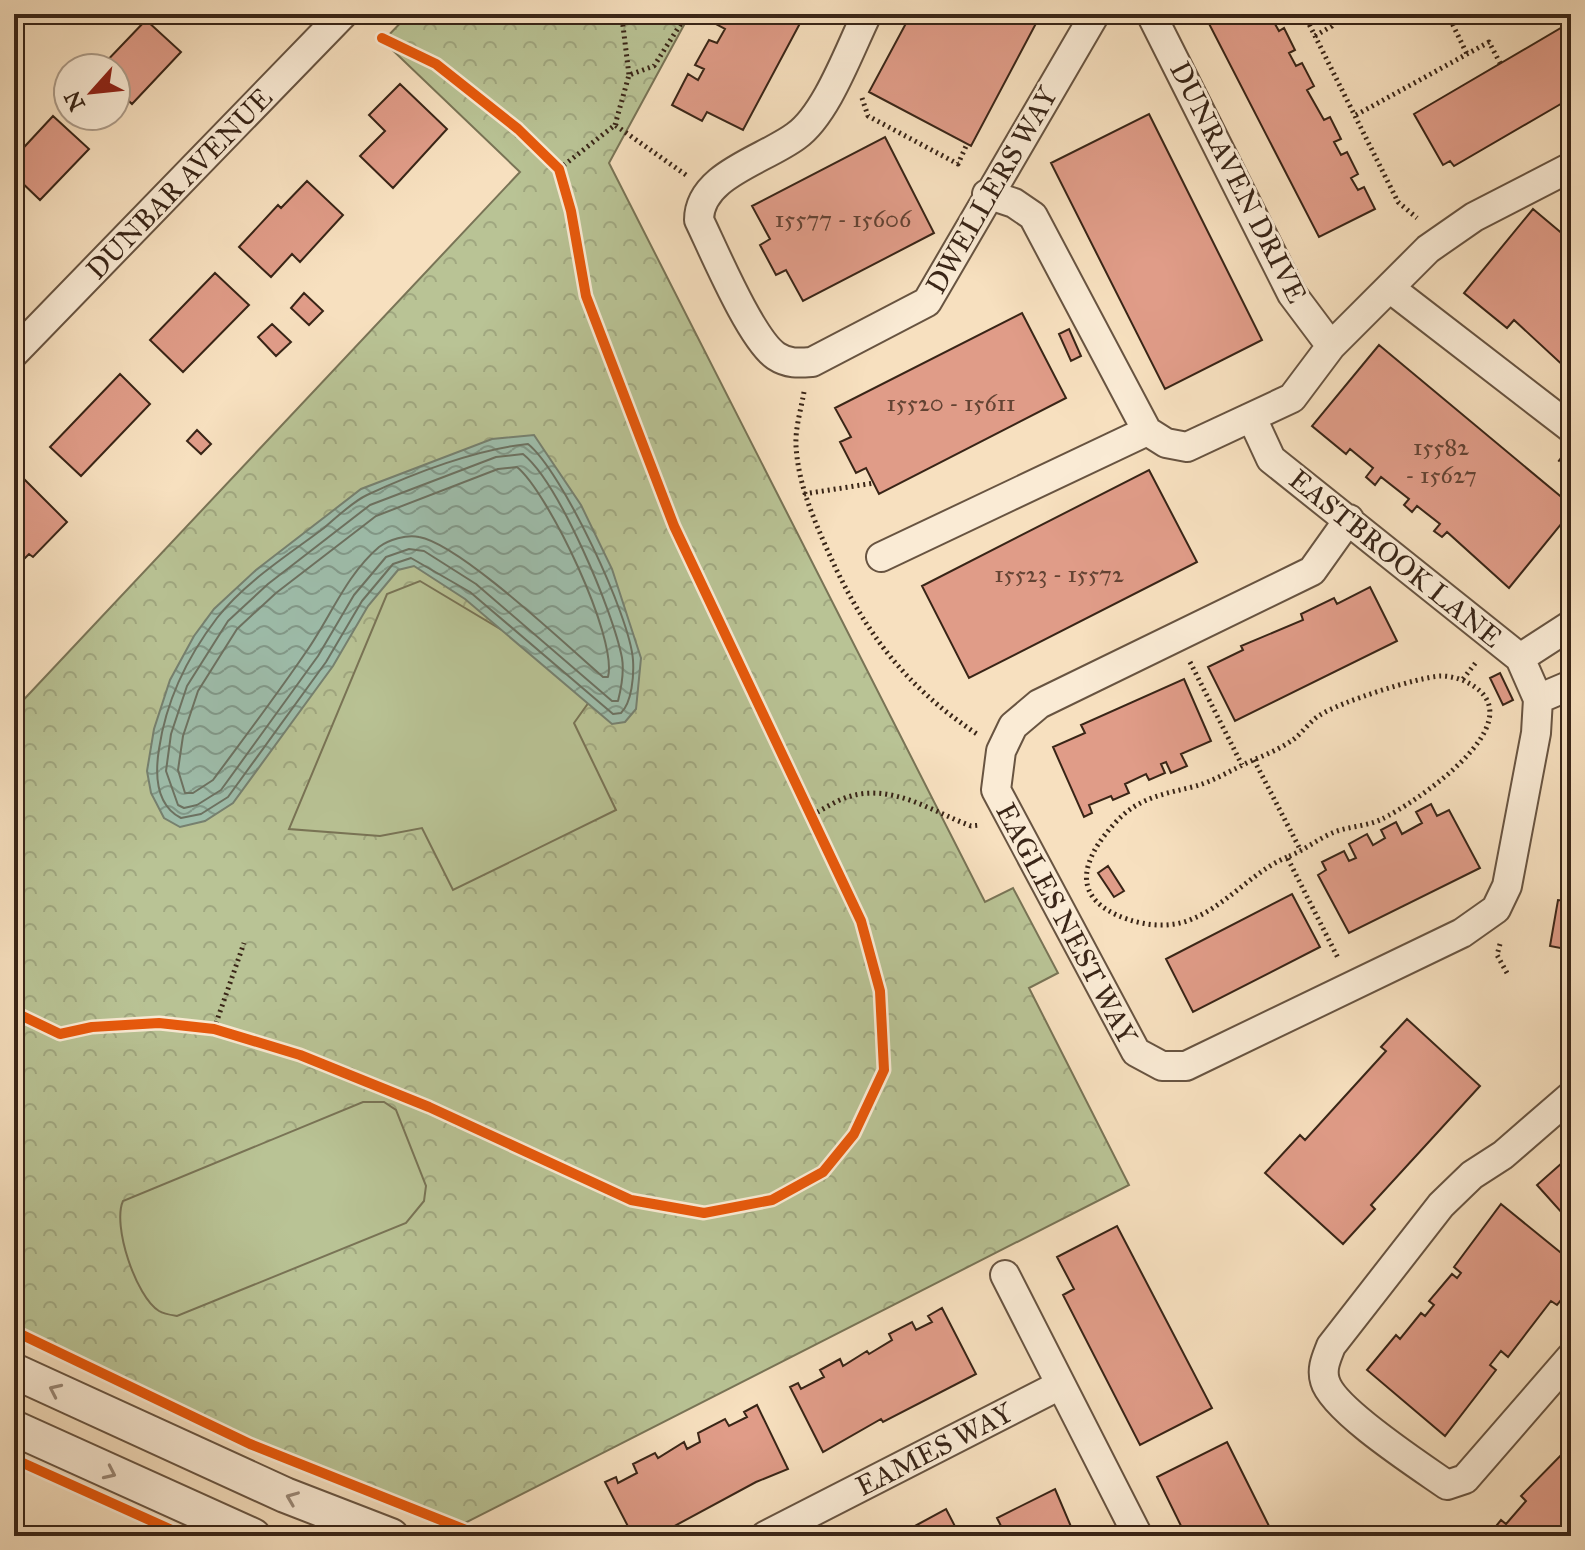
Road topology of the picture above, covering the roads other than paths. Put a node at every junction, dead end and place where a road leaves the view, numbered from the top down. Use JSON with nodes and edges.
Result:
{"nodes":[{"id":1,"x":343,"y":14,"type":"edge"},
{"id":2,"x":867,"y":14,"type":"edge"},
{"id":3,"x":1095,"y":14,"type":"edge"},
{"id":4,"x":1151,"y":14,"type":"edge"},
{"id":5,"x":1571,"y":167,"type":"edge"},
{"id":6,"x":987,"y":194,"type":"junction"},
{"id":7,"x":1391,"y":289,"type":"junction"},
{"id":8,"x":1331,"y":346,"type":"junction"},
{"id":9,"x":14,"y":353,"type":"edge"},
{"id":10,"x":1252,"y":418,"type":"junction"},
{"id":11,"x":1571,"y":428,"type":"edge"},
{"id":12,"x":1147,"y":431,"type":"junction"},
{"id":13,"x":1349,"y":519,"type":"junction"},
{"id":14,"x":881,"y":557,"type":"dead end"},
{"id":15,"x":1571,"y":625,"type":"edge"},
{"id":16,"x":1520,"y":658,"type":"junction"},
{"id":17,"x":1571,"y":685,"type":"edge"},
{"id":18,"x":1538,"y":699,"type":"junction"},
{"id":19,"x":1571,"y":1096,"type":"edge"},
{"id":20,"x":1005,"y":1275,"type":"dead end"},
{"id":21,"x":1571,"y":1357,"type":"edge"},
{"id":22,"x":14,"y":1371,"type":"edge"},
{"id":23,"x":1060,"y":1385,"type":"junction"},
{"id":24,"x":14,"y":1428,"type":"edge"},
{"id":25,"x":253,"y":1536,"type":"edge"},
{"id":26,"x":391,"y":1536,"type":"edge"},
{"id":27,"x":765,"y":1536,"type":"edge"},
{"id":28,"x":1138,"y":1536,"type":"edge"}],
"edges":[{"from":1,"to":9,"type":"street","name":"DUNBAR AVENUE"},
{"from":2,"to":6,"type":"street","name":"DWELLERS WAY"},
{"from":3,"to":6,"type":"street","name":"DWELLERS WAY"},
{"from":4,"to":8,"type":"street","name":"DUNRAVEN DRIVE"},
{"from":5,"to":7,"type":"street"},
{"from":6,"to":12,"type":"street"},
{"from":7,"to":8,"type":"street"},
{"from":7,"to":11,"type":"street"},
{"from":8,"to":10,"type":"street"},
{"from":10,"to":12,"type":"street"},
{"from":10,"to":13,"type":"street","name":"EASTBROOK LANE"},
{"from":12,"to":14,"type":"street"},
{"from":13,"to":16,"type":"street","name":"EASTBROOK LANE"},
{"from":13,"to":18,"type":"street","name":"EAGLES NEST WAY"},
{"from":15,"to":16,"type":"street"},
{"from":16,"to":18,"type":"street","name":"EASTBROOK LANE"},
{"from":17,"to":18,"type":"street"},
{"from":19,"to":21,"type":"street"},
{"from":20,"to":23,"type":"street"},
{"from":26,"to":22,"type":"street","one_way":true},
{"from":23,"to":27,"type":"street","name":"EAMES WAY"},
{"from":23,"to":28,"type":"street"},
{"from":24,"to":25,"type":"street","one_way":true}]}
